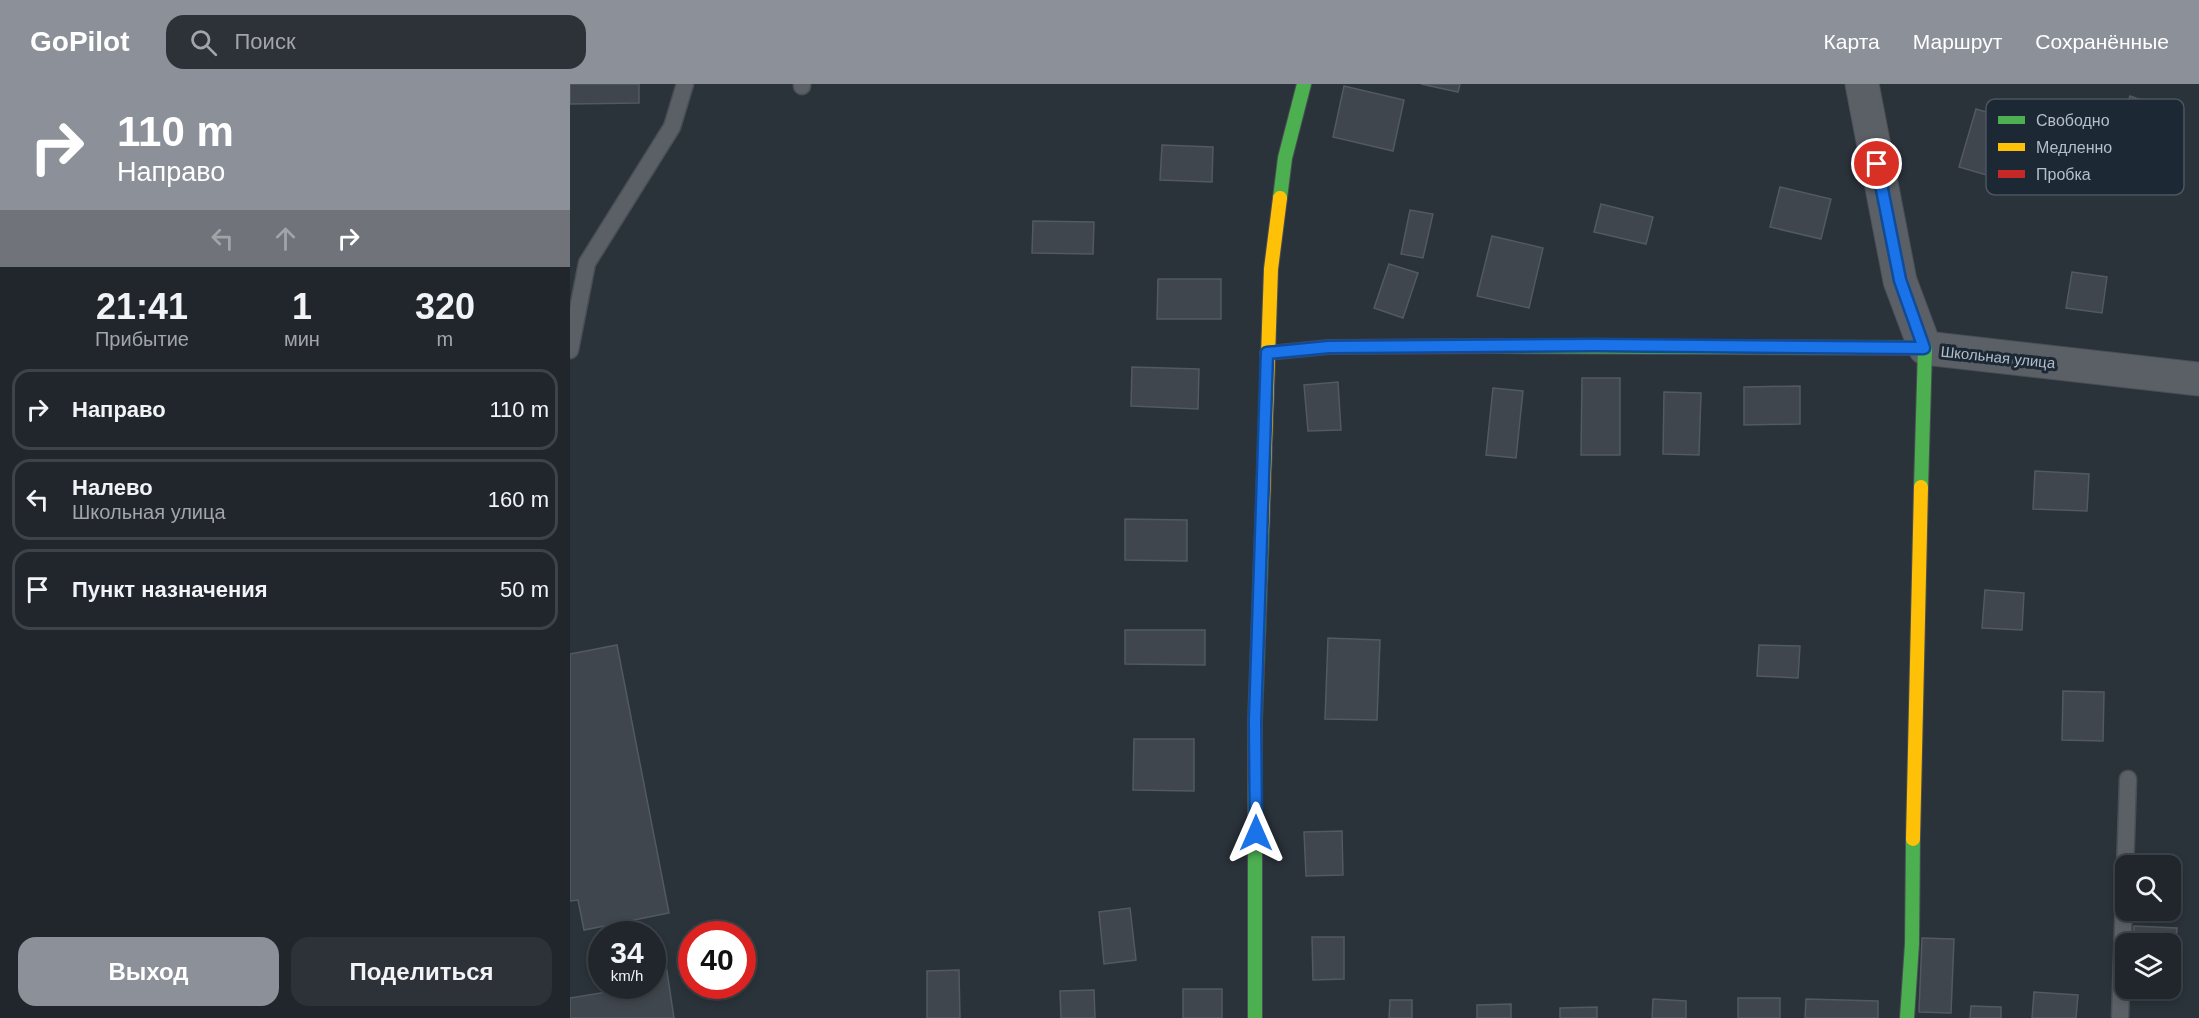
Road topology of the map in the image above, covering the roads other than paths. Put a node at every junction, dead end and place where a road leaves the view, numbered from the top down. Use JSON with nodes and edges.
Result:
{"nodes":[{"id":1,"x":685,"y":84,"type":"edge"},
{"id":2,"x":1304,"y":84,"type":"edge"},
{"id":3,"x":1862,"y":84,"type":"edge"},
{"id":4,"x":1924,"y":348,"type":"junction"},
{"id":5,"x":570,"y":350,"type":"edge"},
{"id":6,"x":1267,"y":353,"type":"junction"},
{"id":7,"x":2199,"y":379,"type":"edge"},
{"id":8,"x":2128,"y":779,"type":"dead end"},
{"id":9,"x":1255,"y":1018,"type":"edge"},
{"id":10,"x":1907,"y":1018,"type":"edge"},
{"id":11,"x":2120,"y":1018,"type":"edge"}],
"edges":[{"from":1,"to":5,"type":"lane"},
{"from":2,"to":6,"type":"street"},
{"from":3,"to":4,"type":"street","name":"Школьная улица"},
{"from":4,"to":6,"type":"street"},
{"from":4,"to":7,"type":"street","name":"Школьная улица"},
{"from":4,"to":10,"type":"street"},
{"from":6,"to":9,"type":"street"},
{"from":8,"to":11,"type":"lane"}]}
